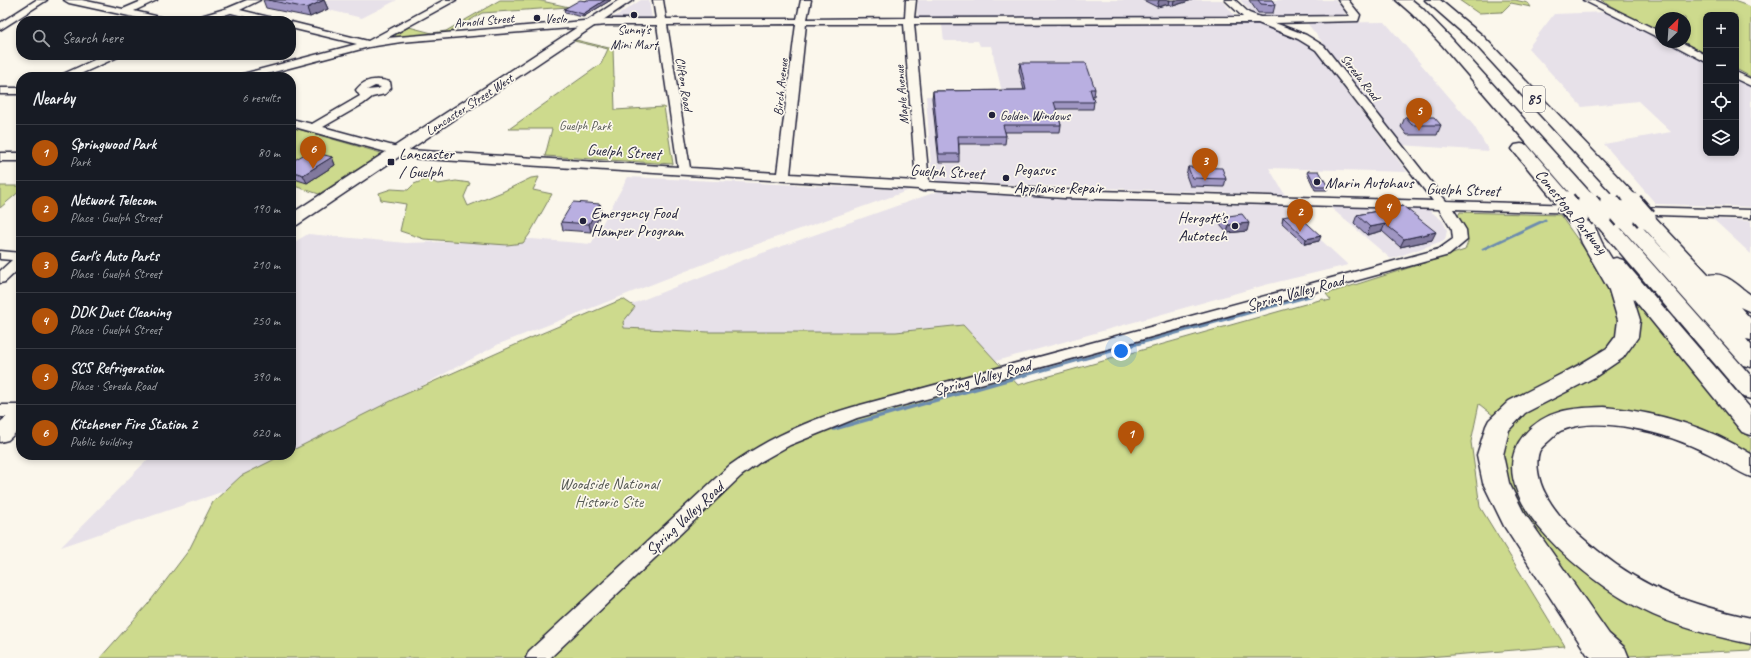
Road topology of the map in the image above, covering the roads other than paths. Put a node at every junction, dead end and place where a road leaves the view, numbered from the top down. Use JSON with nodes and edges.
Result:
{"nodes":[{"id":1,"x":42,"y":0,"type":"edge"},
{"id":2,"x":69,"y":0,"type":"edge"},
{"id":3,"x":152,"y":0,"type":"edge"},
{"id":4,"x":255,"y":0,"type":"edge"},
{"id":5,"x":451,"y":0,"type":"edge"},
{"id":6,"x":627,"y":0,"type":"edge"},
{"id":7,"x":658,"y":0,"type":"edge"},
{"id":8,"x":806,"y":0,"type":"edge"},
{"id":9,"x":911,"y":0,"type":"edge"},
{"id":10,"x":1230,"y":0,"type":"edge"},
{"id":11,"x":1343,"y":0,"type":"edge"},
{"id":12,"x":1389,"y":0,"type":"edge"},
{"id":13,"x":1403,"y":0,"type":"edge"},
{"id":14,"x":1423,"y":0,"type":"edge"},
{"id":15,"x":1432,"y":0,"type":"edge"},
{"id":16,"x":1588,"y":0,"type":"edge"},
{"id":17,"x":231,"y":10,"type":"junction"},
{"id":18,"x":124,"y":12,"type":"junction"},
{"id":19,"x":17,"y":16,"type":"edge"},
{"id":20,"x":142,"y":16,"type":"edge"},
{"id":21,"x":211,"y":16,"type":"edge"},
{"id":22,"x":254,"y":16,"type":"edge"},
{"id":23,"x":16,"y":17,"type":"edge"},
{"id":24,"x":1261,"y":21,"type":"junction"},
{"id":25,"x":661,"y":22,"type":"junction"},
{"id":26,"x":801,"y":22,"type":"junction"},
{"id":27,"x":909,"y":22,"type":"junction"},
{"id":28,"x":592,"y":24,"type":"junction"},
{"id":29,"x":0,"y":27,"type":"edge"},
{"id":30,"x":296,"y":27,"type":"edge"},
{"id":31,"x":1655,"y":33,"type":"edge"},
{"id":32,"x":369,"y":44,"type":"junction"},
{"id":33,"x":1685,"y":48,"type":"edge"},
{"id":34,"x":1703,"y":57,"type":"edge"},
{"id":35,"x":103,"y":60,"type":"edge"},
{"id":36,"x":76,"y":72,"type":"edge"},
{"id":37,"x":263,"y":72,"type":"edge"},
{"id":38,"x":1739,"y":77,"type":"edge"},
{"id":39,"x":1751,"y":83,"type":"edge"},
{"id":40,"x":0,"y":91,"type":"edge"},
{"id":41,"x":16,"y":91,"type":"edge"},
{"id":42,"x":369,"y":94,"type":"dead end"},
{"id":43,"x":296,"y":123,"type":"edge"},
{"id":44,"x":314,"y":128,"type":"junction"},
{"id":45,"x":397,"y":152,"type":"junction"},
{"id":46,"x":0,"y":157,"type":"edge"},
{"id":47,"x":16,"y":157,"type":"edge"},
{"id":48,"x":685,"y":172,"type":"junction"},
{"id":49,"x":783,"y":178,"type":"junction"},
{"id":50,"x":923,"y":187,"type":"junction"},
{"id":51,"x":1441,"y":205,"type":"junction"},
{"id":52,"x":1593,"y":205,"type":"junction"},
{"id":53,"x":1628,"y":211,"type":"junction"},
{"id":54,"x":1751,"y":214,"type":"edge"},
{"id":55,"x":296,"y":218,"type":"edge"},
{"id":56,"x":1650,"y":223,"type":"junction"},
{"id":57,"x":0,"y":255,"type":"edge"},
{"id":58,"x":16,"y":257,"type":"edge"},
{"id":59,"x":16,"y":265,"type":"edge"},
{"id":60,"x":0,"y":279,"type":"edge"},
{"id":61,"x":1751,"y":305,"type":"edge"},
{"id":62,"x":1751,"y":333,"type":"edge"},
{"id":63,"x":1751,"y":359,"type":"edge"},
{"id":64,"x":1751,"y":391,"type":"edge"},
{"id":65,"x":0,"y":411,"type":"edge"},
{"id":66,"x":16,"y":411,"type":"edge"},
{"id":67,"x":16,"y":420,"type":"edge"},
{"id":68,"x":1751,"y":426,"type":"edge"},
{"id":69,"x":0,"y":434,"type":"edge"},
{"id":70,"x":1751,"y":467,"type":"edge"},
{"id":71,"x":1751,"y":631,"type":"edge"},
{"id":72,"x":536,"y":658,"type":"edge"},
{"id":73,"x":1614,"y":658,"type":"edge"}],
"edges":[{"from":1,"to":19,"type":"street"},
{"from":2,"to":18,"type":"street"},
{"from":3,"to":18,"type":"street"},
{"from":4,"to":17,"type":"street"},
{"from":5,"to":32,"type":"street"},
{"from":6,"to":28,"type":"main road","name":"Lancaster Street West"},
{"from":7,"to":25,"type":"street","name":"Clifton Road"},
{"from":8,"to":26,"type":"street","name":"Birch Avenue"},
{"from":9,"to":27,"type":"street","name":"Maple Avenue"},
{"from":10,"to":24,"type":"street","name":"Sereda Road"},
{"from":11,"to":24,"type":"street","name":"Arnold Street"},
{"from":12,"to":52,"type":"highway","name":"Conestoga Parkway","number":"85","bridge":true},
{"from":13,"to":52,"type":"highway","name":"Conestoga Parkway","number":"85"},
{"from":14,"to":52,"type":"highway","name":"Conestoga Parkway","number":"85"},
{"from":15,"to":53,"type":"highway","name":"Conestoga Parkway","number":"85"},
{"from":16,"to":31,"type":"street"},
{"from":17,"to":21,"type":"street"},
{"from":17,"to":22,"type":"street"},
{"from":18,"to":20,"type":"street"},
{"from":23,"to":29,"type":"street"},
{"from":24,"to":27,"type":"street","name":"Arnold Street"},
{"from":24,"to":51,"type":"street","name":"Sereda Road"},
{"from":25,"to":26,"type":"street","name":"Arnold Street"},
{"from":25,"to":28,"type":"street","name":"Arnold Street"},
{"from":25,"to":48,"type":"street","name":"Clifton Road"},
{"from":26,"to":27,"type":"street","name":"Arnold Street"},
{"from":26,"to":49,"type":"street","name":"Birch Avenue"},
{"from":27,"to":50,"type":"street","name":"Maple Avenue"},
{"from":28,"to":32,"type":"street","name":"Arnold Street"},
{"from":28,"to":45,"type":"main road","name":"Lancaster Street West"},
{"from":30,"to":32,"type":"street"},
{"from":32,"to":37,"type":"street","name":"Arnold Street"},
{"from":33,"to":34,"type":"street"},
{"from":35,"to":36,"type":"street"},
{"from":38,"to":39,"type":"street"},
{"from":40,"to":41,"type":"street"},
{"from":42,"to":44,"type":"street"},
{"from":43,"to":44,"type":"street","name":"Guelph Street"},
{"from":44,"to":45,"type":"street","name":"Guelph Street"},
{"from":45,"to":48,"type":"street","name":"Guelph Street"},
{"from":45,"to":55,"type":"main road","name":"Lancaster Street West"},
{"from":46,"to":47,"type":"street"},
{"from":48,"to":49,"type":"street","name":"Guelph Street"},
{"from":49,"to":50,"type":"street","name":"Guelph Street"},
{"from":50,"to":51,"type":"street","name":"Guelph Street"},
{"from":51,"to":54,"type":"street","name":"Guelph Street"},
{"from":51,"to":72,"type":"street","name":"Spring Valley Road"},
{"from":52,"to":53,"type":"highway","name":"Conestoga Parkway","number":"85","bridge":true},
{"from":52,"to":64,"type":"highway","name":"Conestoga Parkway","number":"85"},
{"from":52,"to":68,"type":"highway","name":"Conestoga Parkway","number":"85"},
{"from":52,"to":73,"type":"highway"},
{"from":53,"to":56,"type":"highway","name":"Conestoga Parkway","number":"85","bridge":true},
{"from":53,"to":63,"type":"highway","name":"Conestoga Parkway","number":"85"},
{"from":56,"to":61,"type":"highway"},
{"from":56,"to":62,"type":"highway","name":"Conestoga Parkway","number":"85"},
{"from":57,"to":58,"type":"street"},
{"from":59,"to":60,"type":"street"},
{"from":65,"to":66,"type":"street"},
{"from":67,"to":69,"type":"main road"},
{"from":70,"to":71,"type":"highway"}]}
